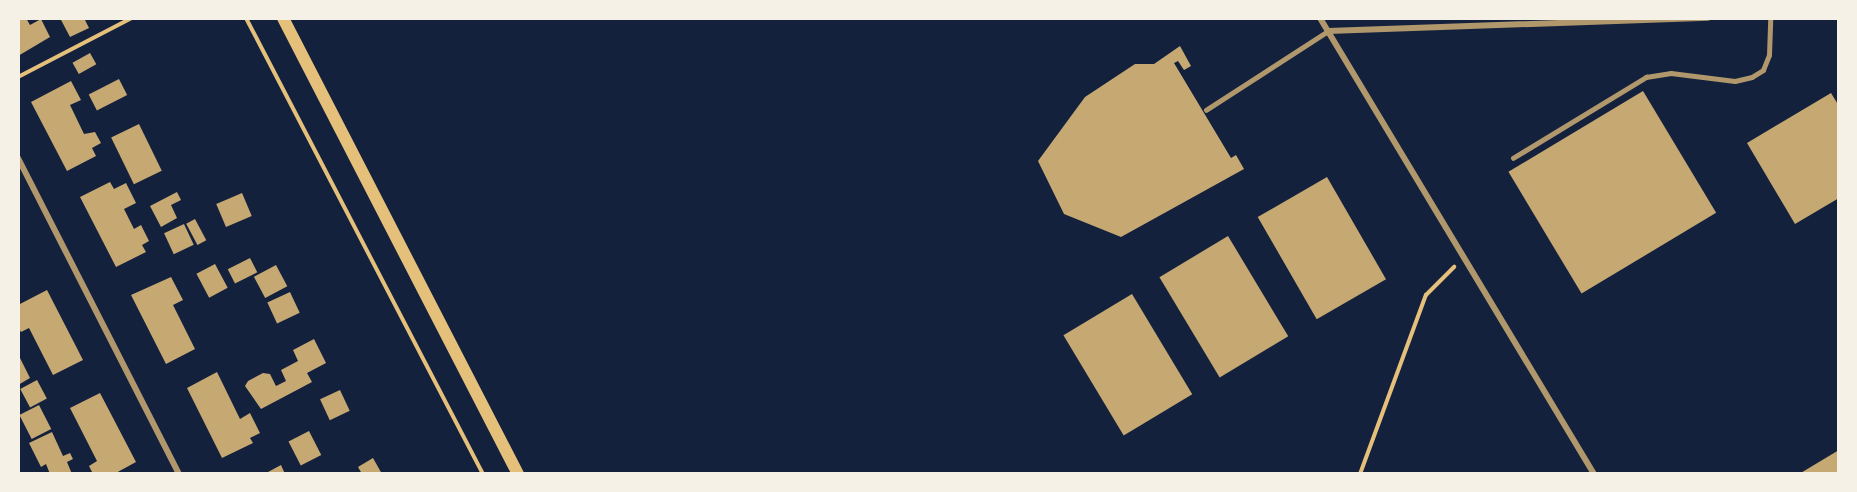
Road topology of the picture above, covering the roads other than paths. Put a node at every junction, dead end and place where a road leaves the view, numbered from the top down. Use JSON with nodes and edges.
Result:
{"nodes":[{"id":1,"x":283,"y":18,"type":"edge"},
{"id":2,"x":1320,"y":18,"type":"edge"},
{"id":3,"x":1708,"y":18,"type":"edge"},
{"id":4,"x":1770,"y":18,"type":"edge"},
{"id":5,"x":1328,"y":31,"type":"junction"},
{"id":6,"x":1206,"y":110,"type":"dead end"},
{"id":7,"x":18,"y":158,"type":"edge"},
{"id":8,"x":1513,"y":158,"type":"dead end"},
{"id":9,"x":179,"y":474,"type":"edge"},
{"id":10,"x":518,"y":474,"type":"edge"},
{"id":11,"x":1594,"y":474,"type":"edge"}],
"edges":[{"from":1,"to":10,"type":"main road"},
{"from":2,"to":5,"type":"street"},
{"from":3,"to":5,"type":"street"},
{"from":4,"to":8,"type":"lane"},
{"from":5,"to":6,"type":"lane"},
{"from":5,"to":11,"type":"street"},
{"from":7,"to":9,"type":"street"}]}
